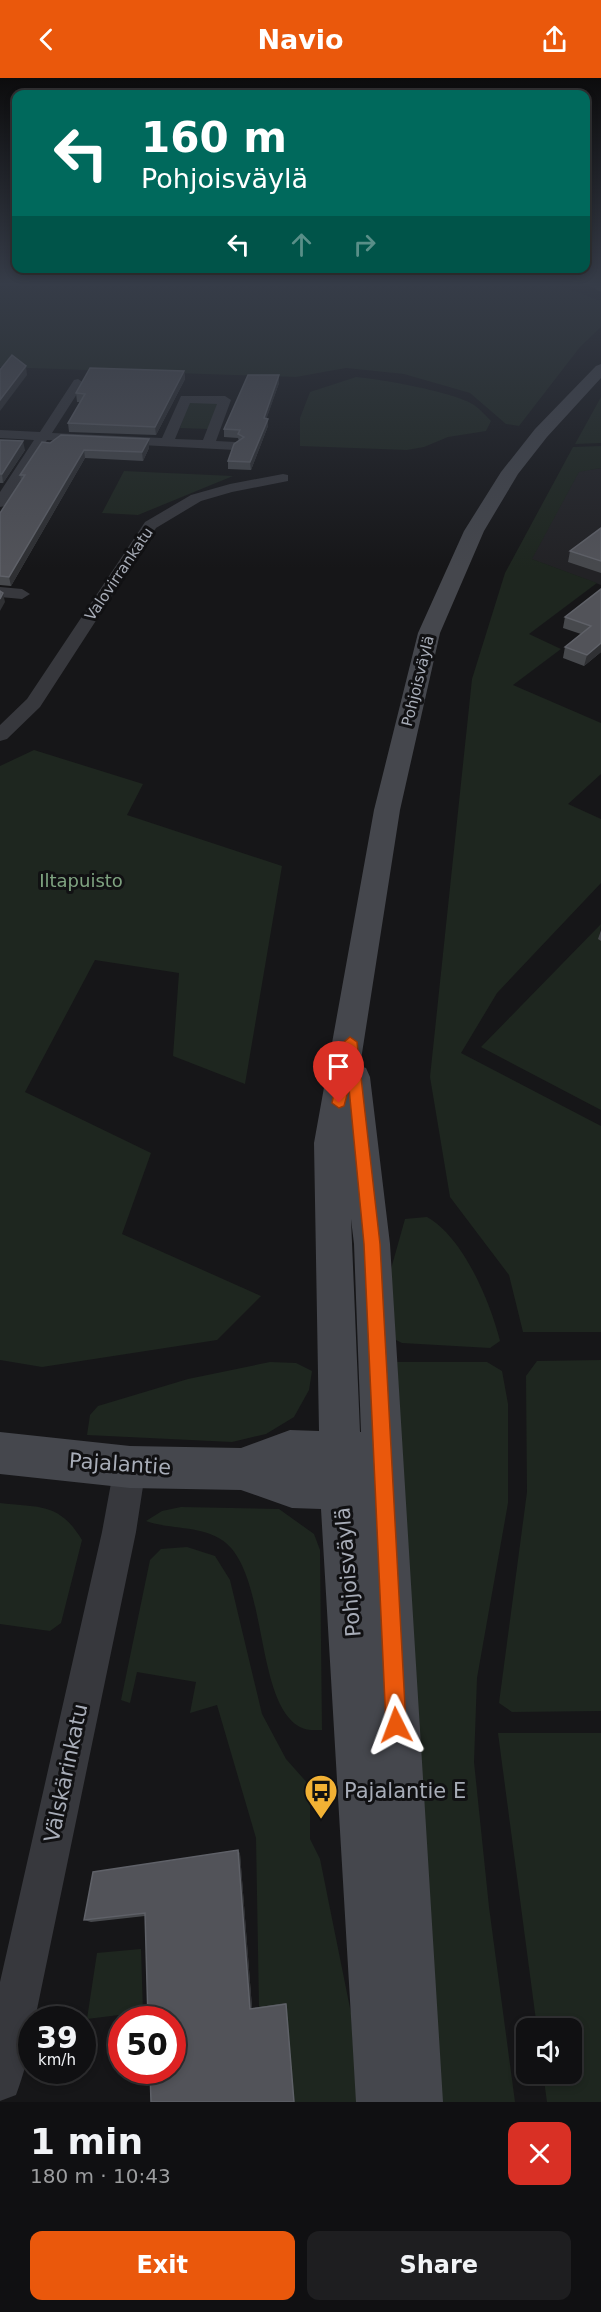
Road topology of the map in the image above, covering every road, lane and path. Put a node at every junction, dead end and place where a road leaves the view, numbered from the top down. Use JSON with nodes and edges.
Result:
{"nodes":[{"id":1,"x":592,"y":378,"type":"edge"},
{"id":2,"x":78,"y":383,"type":"dead end"},
{"id":3,"x":0,"y":434,"type":"edge"},
{"id":4,"x":43,"y":436,"type":"junction"},
{"id":5,"x":167,"y":443,"type":"junction"},
{"id":6,"x":208,"y":445,"type":"junction"},
{"id":7,"x":235,"y":446,"type":"edge"},
{"id":8,"x":283,"y":478,"type":"dead end"},
{"id":9,"x":2,"y":497,"type":"edge"},
{"id":10,"x":0,"y":592,"type":"edge"},
{"id":11,"x":22,"y":594,"type":"dead end"},
{"id":12,"x":0,"y":735,"type":"edge"},
{"id":13,"x":0,"y":1453,"type":"edge"},
{"id":14,"x":130,"y":1467,"type":"junction"},
{"id":15,"x":362,"y":1471,"type":"junction"},
{"id":16,"x":0,"y":2079,"type":"edge"},
{"id":17,"x":385,"y":2102,"type":"edge"},
{"id":18,"x":414,"y":2102,"type":"edge"}],
"edges":[{"from":1,"to":15,"type":"main road","name":"Pohjoisväylä"},
{"from":2,"to":4,"type":"street"},
{"from":3,"to":4,"type":"street"},
{"from":4,"to":5,"type":"street"},
{"from":4,"to":9,"type":"street"},
{"from":5,"to":6,"type":"street"},
{"from":5,"to":6,"type":"street"},
{"from":6,"to":7,"type":"street"},
{"from":8,"to":12,"type":"street","name":"Valovirrankatu"},
{"from":10,"to":11,"type":"street"},
{"from":13,"to":14,"type":"main road","name":"Pajalantie"},
{"from":14,"to":15,"type":"main road","name":"Pajalantie"},
{"from":14,"to":16,"type":"street","name":"Välskärinkatu"},
{"from":15,"to":17,"type":"main road","name":"Pohjoisväylä"},
{"from":15,"to":18,"type":"main road","name":"Pohjoisväylä"}]}
